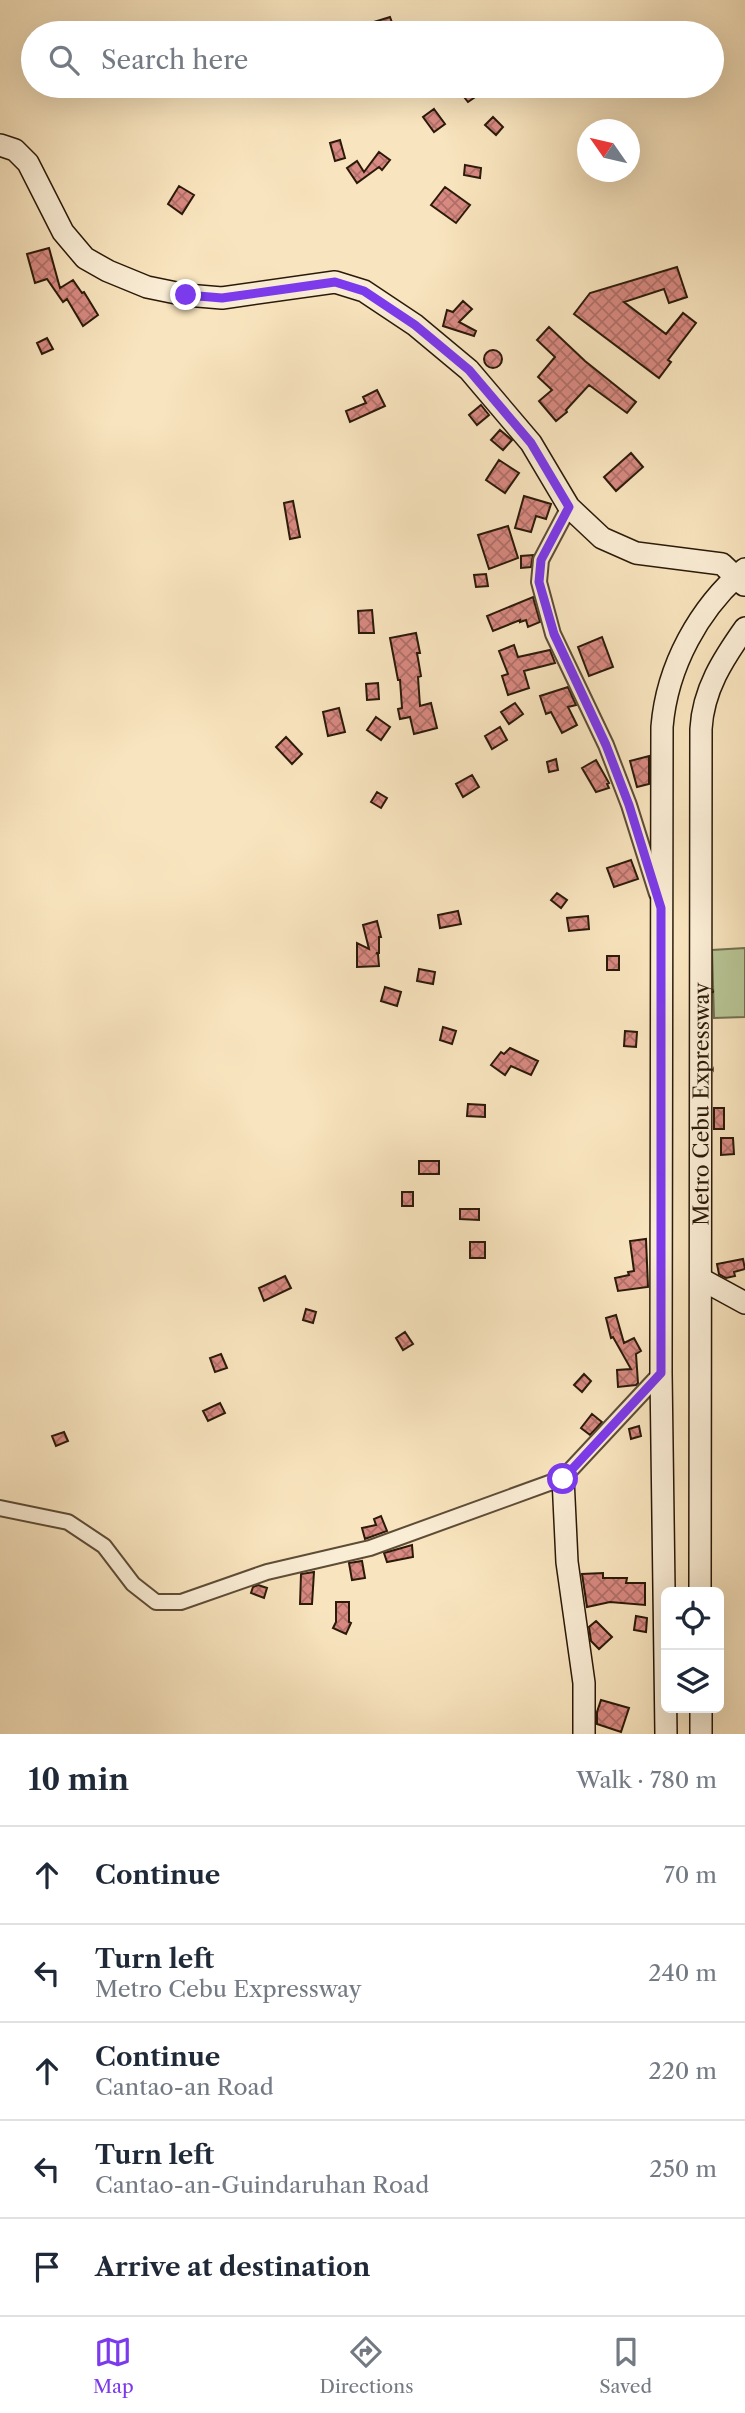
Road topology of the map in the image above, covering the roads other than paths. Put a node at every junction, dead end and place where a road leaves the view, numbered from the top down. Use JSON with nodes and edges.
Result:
{"nodes":[{"id":1,"x":0,"y":145,"type":"edge"},
{"id":2,"x":569,"y":507,"type":"junction"},
{"id":3,"x":742,"y":577,"type":"edge"},
{"id":4,"x":745,"y":628,"type":"edge"},
{"id":5,"x":661,"y":908,"type":"junction"},
{"id":6,"x":700,"y":1113,"type":"junction"},
{"id":7,"x":662,"y":1114,"type":"junction"},
{"id":8,"x":701,"y":1279,"type":"junction"},
{"id":9,"x":745,"y":1303,"type":"edge"},
{"id":10,"x":661,"y":1373,"type":"junction"},
{"id":11,"x":563,"y":1479,"type":"junction"},
{"id":12,"x":0,"y":1508,"type":"edge"},
{"id":13,"x":700,"y":1587,"type":"edge"},
{"id":14,"x":665,"y":1650,"type":"edge"},
{"id":15,"x":666,"y":1713,"type":"edge"},
{"id":16,"x":701,"y":1713,"type":"edge"},
{"id":17,"x":584,"y":1734,"type":"edge"},
{"id":18,"x":666,"y":1734,"type":"edge"},
{"id":19,"x":701,"y":1734,"type":"edge"}],
"edges":[{"from":1,"to":2,"type":"main road"},
{"from":2,"to":3,"type":"main road"},
{"from":2,"to":5,"type":"street"},
{"from":3,"to":5,"type":"main road","name":"Metro Cebu Expressway"},
{"from":4,"to":6,"type":"main road","name":"Metro Cebu Expressway"},
{"from":5,"to":7,"type":"main road","name":"Metro Cebu Expressway"},
{"from":6,"to":7,"type":"main road"},
{"from":6,"to":8,"type":"main road","name":"Metro Cebu Expressway"},
{"from":7,"to":10,"type":"main road","name":"Metro Cebu Expressway"},
{"from":8,"to":9,"type":"main road"},
{"from":8,"to":13,"type":"main road","name":"Metro Cebu Expressway"},
{"from":10,"to":11,"type":"street"},
{"from":10,"to":14,"type":"main road","name":"Metro Cebu Expressway"},
{"from":11,"to":12,"type":"street"},
{"from":11,"to":17,"type":"main road"},
{"from":15,"to":18,"type":"main road","name":"Metro Cebu Expressway"},
{"from":16,"to":19,"type":"main road"}]}
